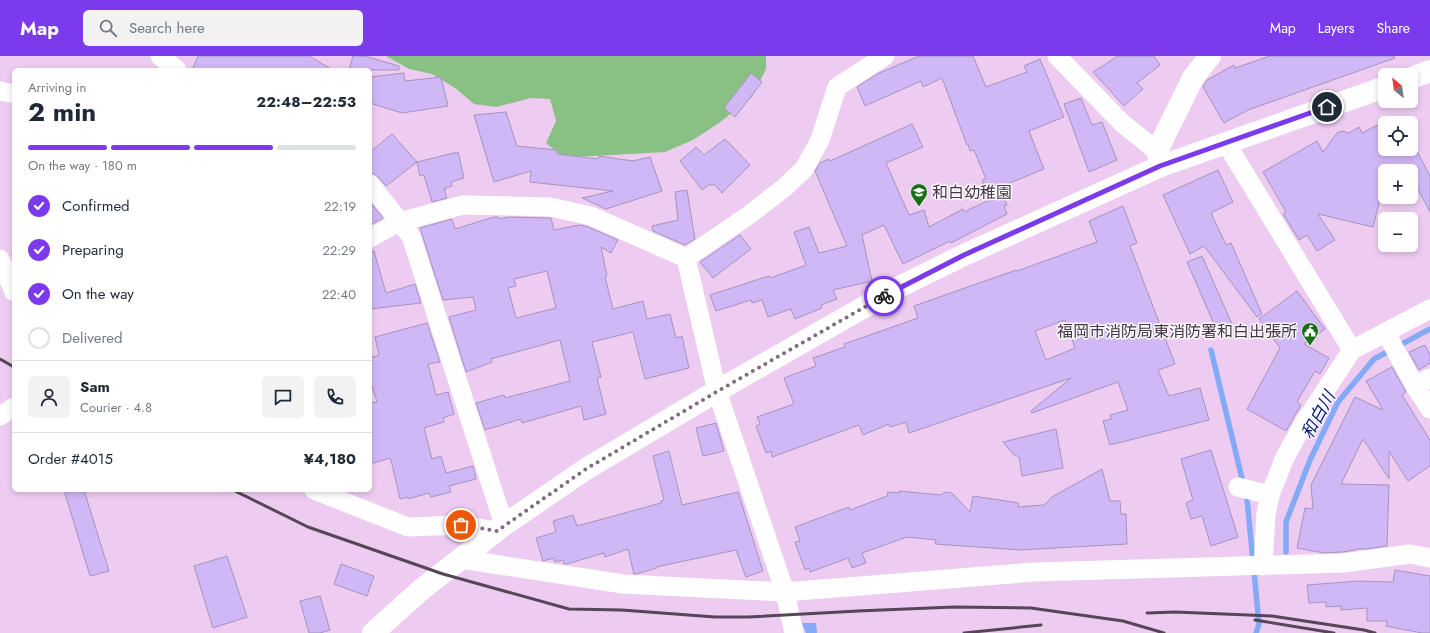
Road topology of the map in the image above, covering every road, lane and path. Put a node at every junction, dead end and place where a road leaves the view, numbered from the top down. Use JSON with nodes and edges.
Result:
{"nodes":[{"id":1,"x":160,"y":56,"type":"edge"},
{"id":2,"x":885,"y":56,"type":"edge"},
{"id":3,"x":1057,"y":56,"type":"edge"},
{"id":4,"x":1210,"y":56,"type":"edge"},
{"id":5,"x":175,"y":68,"type":"edge"},
{"id":6,"x":1430,"y":71,"type":"edge"},
{"id":7,"x":1418,"y":75,"type":"edge"},
{"id":8,"x":1378,"y":89,"type":"edge"},
{"id":9,"x":0,"y":91,"type":"edge"},
{"id":10,"x":12,"y":94,"type":"edge"},
{"id":11,"x":1226,"y":143,"type":"junction"},
{"id":12,"x":1159,"y":158,"type":"junction"},
{"id":13,"x":372,"y":187,"type":"edge"},
{"id":14,"x":400,"y":222,"type":"junction"},
{"id":15,"x":372,"y":237,"type":"edge"},
{"id":16,"x":686,"y":258,"type":"junction"},
{"id":17,"x":0,"y":259,"type":"edge"},
{"id":18,"x":12,"y":287,"type":"edge"},
{"id":19,"x":1430,"y":309,"type":"edge"},
{"id":20,"x":1390,"y":342,"type":"junction"},
{"id":21,"x":1352,"y":350,"type":"junction"},
{"id":22,"x":1423,"y":382,"type":"edge"},
{"id":23,"x":718,"y":391,"type":"junction"},
{"id":24,"x":12,"y":408,"type":"edge"},
{"id":25,"x":1430,"y":409,"type":"edge"},
{"id":26,"x":0,"y":416,"type":"edge"},
{"id":27,"x":1238,"y":487,"type":"dead end"},
{"id":28,"x":319,"y":492,"type":"edge"},
{"id":29,"x":1270,"y":495,"type":"junction"},
{"id":30,"x":500,"y":528,"type":"junction"},
{"id":31,"x":1430,"y":558,"type":"edge"},
{"id":32,"x":461,"y":559,"type":"junction"},
{"id":33,"x":1262,"y":566,"type":"junction"},
{"id":34,"x":785,"y":592,"type":"junction"},
{"id":35,"x":373,"y":633,"type":"edge"},
{"id":36,"x":794,"y":633,"type":"edge"}],
"edges":[{"from":1,"to":5,"type":"street"},
{"from":2,"to":16,"type":"street"},
{"from":3,"to":12,"type":"street"},
{"from":4,"to":12,"type":"main road"},
{"from":6,"to":7,"type":"main road"},
{"from":8,"to":11,"type":"main road"},
{"from":9,"to":10,"type":"street"},
{"from":11,"to":12,"type":"main road"},
{"from":11,"to":21,"type":"street"},
{"from":12,"to":23,"type":"main road"},
{"from":13,"to":14,"type":"street"},
{"from":14,"to":15,"type":"street"},
{"from":14,"to":16,"type":"street"},
{"from":14,"to":30,"type":"street"},
{"from":16,"to":23,"type":"street"},
{"from":17,"to":18,"type":"street"},
{"from":19,"to":20,"type":"street"},
{"from":20,"to":21,"type":"street"},
{"from":20,"to":22,"type":"street"},
{"from":21,"to":29,"type":"street"},
{"from":22,"to":25,"type":"street"},
{"from":23,"to":30,"type":"main road"},
{"from":23,"to":34,"type":"street"},
{"from":24,"to":26,"type":"street"},
{"from":27,"to":29,"type":"street"},
{"from":28,"to":30,"type":"street"},
{"from":29,"to":33,"type":"street"},
{"from":30,"to":32,"type":"main road"},
{"from":31,"to":33,"type":"street"},
{"from":32,"to":34,"type":"street"},
{"from":32,"to":35,"type":"main road"},
{"from":33,"to":34,"type":"street"},
{"from":34,"to":36,"type":"street"}]}
